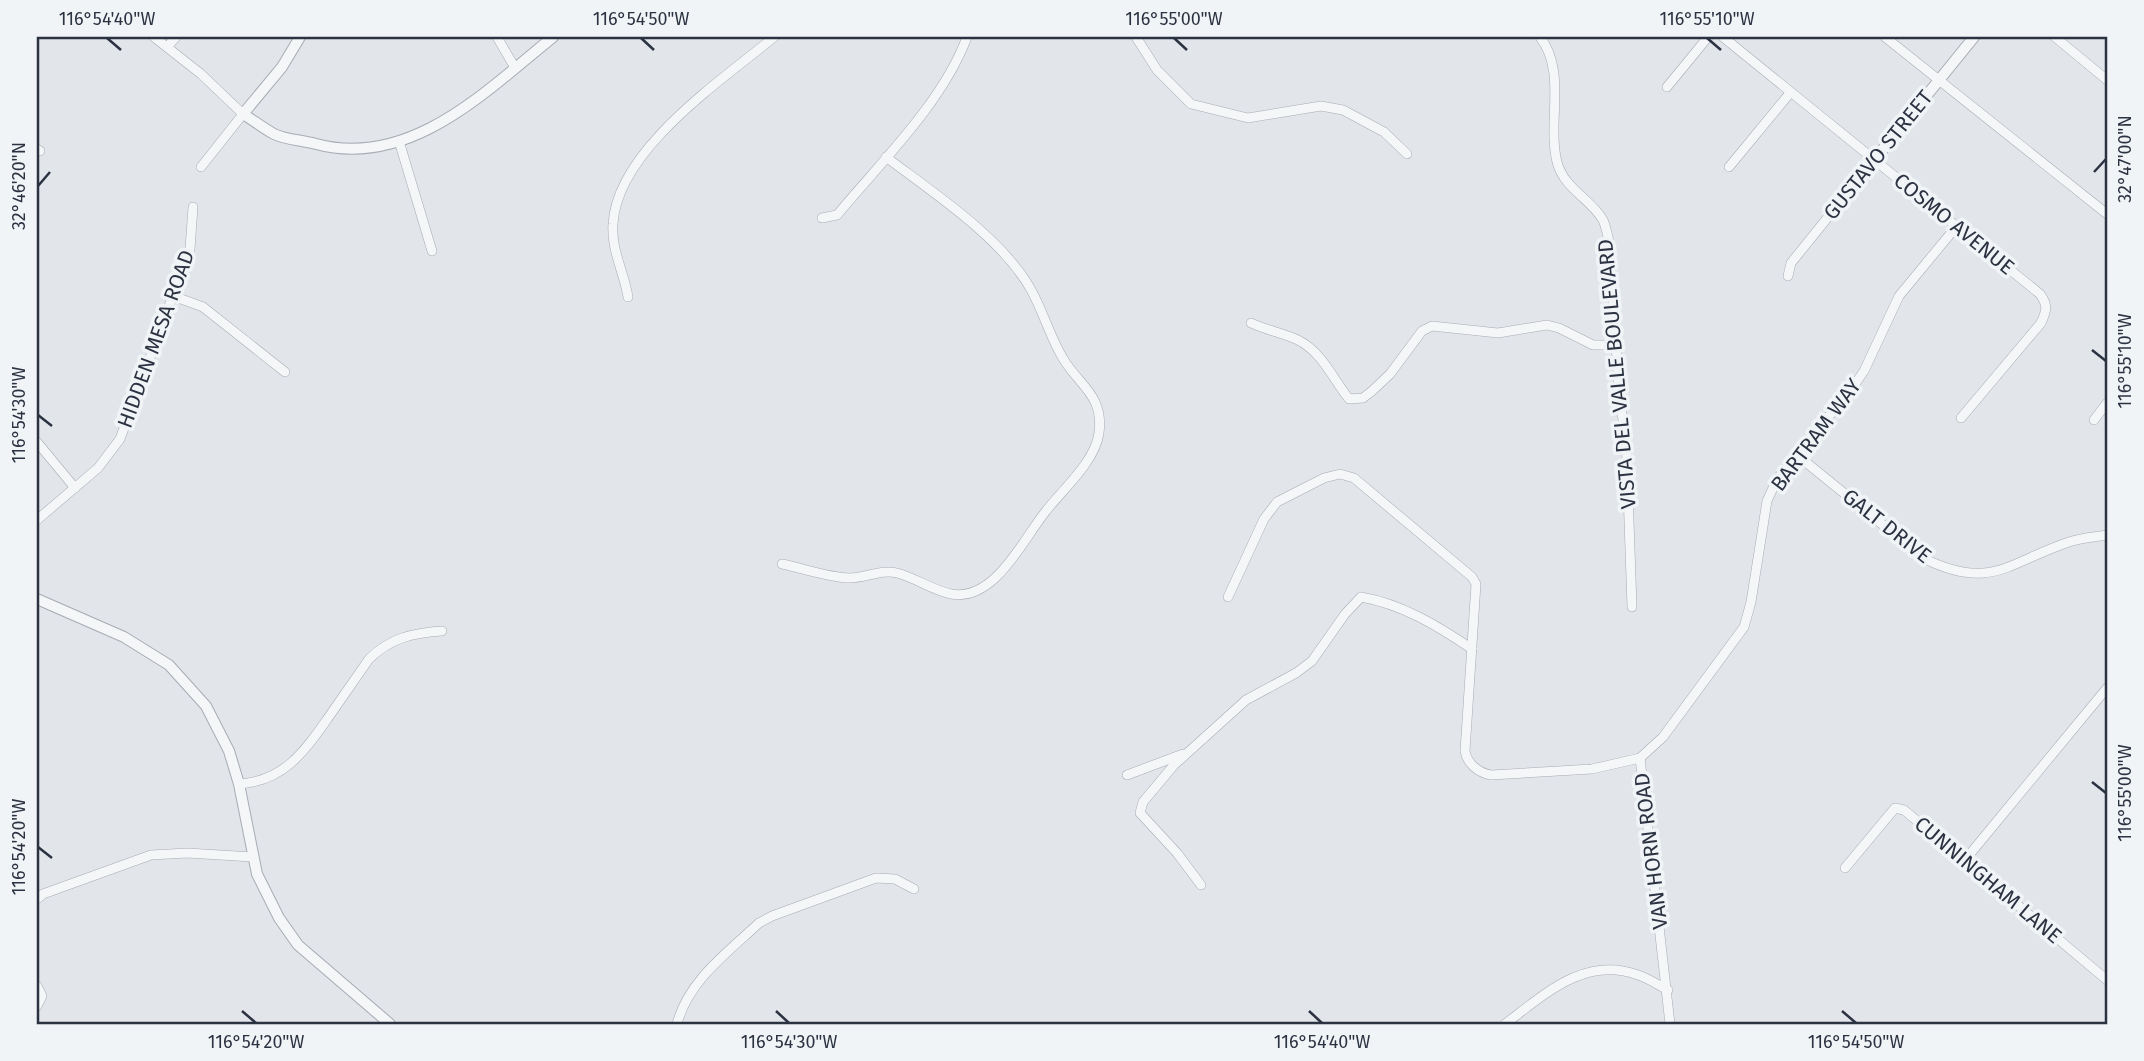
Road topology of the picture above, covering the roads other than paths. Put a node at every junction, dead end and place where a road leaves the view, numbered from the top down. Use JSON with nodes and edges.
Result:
{"nodes":[{"id":1,"x":154,"y":37,"type":"edge"},
{"id":2,"x":176,"y":37,"type":"edge"},
{"id":3,"x":299,"y":37,"type":"edge"},
{"id":4,"x":497,"y":37,"type":"edge"},
{"id":5,"x":553,"y":37,"type":"edge"},
{"id":6,"x":774,"y":37,"type":"edge"},
{"id":7,"x":967,"y":37,"type":"edge"},
{"id":8,"x":1136,"y":37,"type":"edge"},
{"id":9,"x":1540,"y":37,"type":"edge"},
{"id":10,"x":1708,"y":37,"type":"edge"},
{"id":11,"x":1723,"y":37,"type":"edge"},
{"id":12,"x":1885,"y":37,"type":"edge"},
{"id":13,"x":1974,"y":37,"type":"edge"},
{"id":14,"x":2055,"y":37,"type":"edge"},
{"id":15,"x":167,"y":47,"type":"junction"},
{"id":16,"x":515,"y":68,"type":"junction"},
{"id":17,"x":1940,"y":79,"type":"junction"},
{"id":18,"x":2107,"y":80,"type":"edge"},
{"id":19,"x":1667,"y":87,"type":"dead end"},
{"id":20,"x":1790,"y":93,"type":"junction"},
{"id":21,"x":243,"y":114,"type":"junction"},
{"id":22,"x":399,"y":141,"type":"junction"},
{"id":23,"x":1407,"y":154,"type":"dead end"},
{"id":24,"x":886,"y":156,"type":"junction"},
{"id":25,"x":1875,"y":159,"type":"junction"},
{"id":26,"x":201,"y":167,"type":"dead end"},
{"id":27,"x":1729,"y":167,"type":"dead end"},
{"id":28,"x":193,"y":207,"type":"dead end"},
{"id":29,"x":2107,"y":214,"type":"edge"},
{"id":30,"x":822,"y":218,"type":"dead end"},
{"id":31,"x":1956,"y":227,"type":"junction"},
{"id":32,"x":432,"y":251,"type":"dead end"},
{"id":33,"x":1788,"y":276,"type":"dead end"},
{"id":34,"x":173,"y":296,"type":"junction"},
{"id":35,"x":628,"y":297,"type":"dead end"},
{"id":36,"x":1251,"y":323,"type":"dead end"},
{"id":37,"x":1618,"y":345,"type":"junction"},
{"id":38,"x":285,"y":372,"type":"dead end"},
{"id":39,"x":2107,"y":403,"type":"edge"},
{"id":40,"x":1961,"y":418,"type":"dead end"},
{"id":41,"x":2094,"y":420,"type":"dead end"},
{"id":42,"x":37,"y":442,"type":"edge"},
{"id":43,"x":1797,"y":455,"type":"junction"},
{"id":44,"x":75,"y":488,"type":"junction"},
{"id":45,"x":37,"y":520,"type":"edge"},
{"id":46,"x":2107,"y":535,"type":"edge"},
{"id":47,"x":782,"y":564,"type":"dead end"},
{"id":48,"x":1228,"y":597,"type":"dead end"},
{"id":49,"x":37,"y":599,"type":"edge"},
{"id":50,"x":1632,"y":607,"type":"dead end"},
{"id":51,"x":442,"y":631,"type":"dead end"},
{"id":52,"x":1472,"y":649,"type":"junction"},
{"id":53,"x":2107,"y":688,"type":"edge"},
{"id":54,"x":1188,"y":752,"type":"junction"},
{"id":55,"x":1640,"y":758,"type":"junction"},
{"id":56,"x":1127,"y":775,"type":"dead end"},
{"id":57,"x":239,"y":784,"type":"junction"},
{"id":58,"x":253,"y":857,"type":"junction"},
{"id":59,"x":1965,"y":860,"type":"junction"},
{"id":60,"x":1845,"y":868,"type":"dead end"},
{"id":61,"x":1200,"y":885,"type":"dead end"},
{"id":62,"x":914,"y":889,"type":"dead end"},
{"id":63,"x":37,"y":899,"type":"edge"},
{"id":64,"x":2107,"y":980,"type":"edge"},
{"id":65,"x":37,"y":986,"type":"edge"},
{"id":66,"x":1668,"y":990,"type":"junction"},
{"id":67,"x":37,"y":1006,"type":"edge"},
{"id":68,"x":390,"y":1024,"type":"edge"},
{"id":69,"x":677,"y":1024,"type":"edge"},
{"id":70,"x":1505,"y":1024,"type":"edge"},
{"id":71,"x":1670,"y":1024,"type":"edge"}],
"edges":[{"from":1,"to":15,"type":"street"},
{"from":2,"to":15,"type":"street"},
{"from":3,"to":21,"type":"street"},
{"from":4,"to":16,"type":"street"},
{"from":5,"to":16,"type":"street"},
{"from":6,"to":35,"type":"street"},
{"from":7,"to":24,"type":"street"},
{"from":8,"to":23,"type":"street"},
{"from":9,"to":37,"type":"street","name":"VISTA DEL VALLE BOULEVARD"},
{"from":10,"to":19,"type":"street"},
{"from":11,"to":20,"type":"street","name":"COSMO AVENUE"},
{"from":12,"to":17,"type":"street"},
{"from":13,"to":17,"type":"street","name":"GUSTAVO STREET"},
{"from":14,"to":18,"type":"street"},
{"from":15,"to":21,"type":"street"},
{"from":16,"to":22,"type":"street"},
{"from":17,"to":25,"type":"street","name":"GUSTAVO STREET"},
{"from":17,"to":29,"type":"street"},
{"from":20,"to":25,"type":"street","name":"COSMO AVENUE"},
{"from":20,"to":27,"type":"street"},
{"from":21,"to":22,"type":"street"},
{"from":21,"to":26,"type":"street"},
{"from":22,"to":32,"type":"street"},
{"from":24,"to":30,"type":"street"},
{"from":24,"to":47,"type":"street"},
{"from":25,"to":31,"type":"street","name":"COSMO AVENUE"},
{"from":25,"to":33,"type":"street","name":"GUSTAVO STREET"},
{"from":28,"to":34,"type":"street","name":"HIDDEN MESA ROAD"},
{"from":31,"to":40,"type":"street","name":"COSMO AVENUE"},
{"from":31,"to":43,"type":"street","name":"BARTRAM WAY"},
{"from":34,"to":38,"type":"street"},
{"from":34,"to":44,"type":"street","name":"HIDDEN MESA ROAD"},
{"from":36,"to":37,"type":"street"},
{"from":37,"to":50,"type":"street","name":"VISTA DEL VALLE BOULEVARD"},
{"from":39,"to":41,"type":"street"},
{"from":42,"to":44,"type":"street"},
{"from":43,"to":46,"type":"street","name":"GALT DRIVE"},
{"from":43,"to":55,"type":"street","name":"BARTRAM WAY"},
{"from":44,"to":45,"type":"street","name":"HIDDEN MESA ROAD"},
{"from":48,"to":52,"type":"street","name":"VAN HORN ROAD"},
{"from":49,"to":57,"type":"street"},
{"from":51,"to":57,"type":"street"},
{"from":52,"to":54,"type":"street"},
{"from":52,"to":55,"type":"street","name":"VAN HORN ROAD"},
{"from":53,"to":59,"type":"street"},
{"from":54,"to":56,"type":"street"},
{"from":54,"to":61,"type":"street"},
{"from":55,"to":66,"type":"street","name":"VAN HORN ROAD"},
{"from":57,"to":58,"type":"street"},
{"from":58,"to":63,"type":"street"},
{"from":58,"to":68,"type":"street"},
{"from":59,"to":60,"type":"street","name":"CUNNINGHAM LANE"},
{"from":59,"to":64,"type":"street","name":"CUNNINGHAM LANE"},
{"from":62,"to":69,"type":"street"},
{"from":65,"to":67,"type":"street"},
{"from":66,"to":70,"type":"street"},
{"from":66,"to":71,"type":"street","name":"VAN HORN ROAD"}]}
